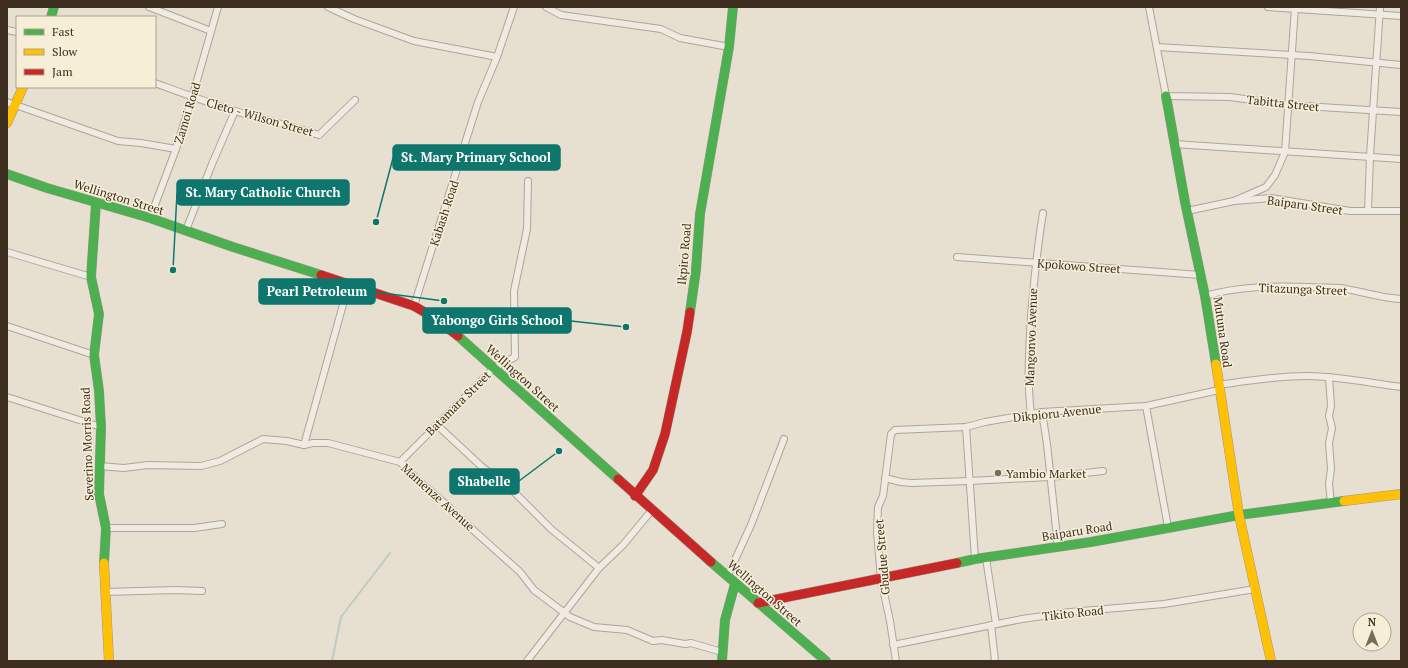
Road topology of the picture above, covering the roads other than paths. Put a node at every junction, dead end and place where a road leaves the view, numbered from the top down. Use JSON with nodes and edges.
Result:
{"nodes":[{"id":1,"x":149,"y":7,"type":"edge"},
{"id":2,"x":218,"y":7,"type":"edge"},
{"id":3,"x":328,"y":7,"type":"edge"},
{"id":4,"x":514,"y":7,"type":"edge"},
{"id":5,"x":546,"y":7,"type":"edge"},
{"id":6,"x":733,"y":7,"type":"edge"},
{"id":7,"x":1149,"y":7,"type":"edge"},
{"id":8,"x":1268,"y":7,"type":"edge"},
{"id":9,"x":1380,"y":7,"type":"edge"},
{"id":10,"x":1295,"y":8,"type":"edge"},
{"id":11,"x":1379,"y":15,"type":"junction"},
{"id":12,"x":1401,"y":16,"type":"edge"},
{"id":13,"x":211,"y":31,"type":"junction"},
{"id":14,"x":729,"y":46,"type":"junction"},
{"id":15,"x":1157,"y":47,"type":"junction"},
{"id":16,"x":1292,"y":55,"type":"junction"},
{"id":17,"x":497,"y":57,"type":"junction"},
{"id":18,"x":1376,"y":62,"type":"junction"},
{"id":19,"x":1401,"y":64,"type":"edge"},
{"id":20,"x":156,"y":83,"type":"edge"},
{"id":21,"x":22,"y":88,"type":"edge"},
{"id":22,"x":1166,"y":96,"type":"junction"},
{"id":23,"x":192,"y":98,"type":"junction"},
{"id":24,"x":355,"y":100,"type":"dead end"},
{"id":25,"x":11,"y":103,"type":"edge"},
{"id":26,"x":1288,"y":105,"type":"junction"},
{"id":27,"x":1373,"y":110,"type":"junction"},
{"id":28,"x":235,"y":111,"type":"junction"},
{"id":29,"x":1401,"y":112,"type":"edge"},
{"id":30,"x":7,"y":123,"type":"edge"},
{"id":31,"x":1174,"y":144,"type":"junction"},
{"id":32,"x":176,"y":149,"type":"junction"},
{"id":33,"x":1285,"y":152,"type":"junction"},
{"id":34,"x":1370,"y":156,"type":"junction"},
{"id":35,"x":1401,"y":158,"type":"edge"},
{"id":36,"x":7,"y":174,"type":"edge"},
{"id":37,"x":528,"y":181,"type":"dead end"},
{"id":38,"x":1234,"y":201,"type":"junction"},
{"id":39,"x":96,"y":203,"type":"junction"},
{"id":40,"x":1187,"y":211,"type":"junction"},
{"id":41,"x":1368,"y":211,"type":"junction"},
{"id":42,"x":1401,"y":211,"type":"edge"},
{"id":43,"x":1043,"y":213,"type":"dead end"},
{"id":44,"x":150,"y":218,"type":"junction"},
{"id":45,"x":186,"y":230,"type":"junction"},
{"id":46,"x":7,"y":252,"type":"edge"},
{"id":47,"x":957,"y":257,"type":"dead end"},
{"id":48,"x":1035,"y":263,"type":"junction"},
{"id":49,"x":1201,"y":275,"type":"junction"},
{"id":50,"x":91,"y":277,"type":"junction"},
{"id":51,"x":349,"y":283,"type":"junction"},
{"id":52,"x":1205,"y":296,"type":"junction"},
{"id":53,"x":1401,"y":299,"type":"edge"},
{"id":54,"x":414,"y":306,"type":"junction"},
{"id":55,"x":7,"y":326,"type":"edge"},
{"id":56,"x":94,"y":355,"type":"junction"},
{"id":57,"x":494,"y":368,"type":"junction"},
{"id":58,"x":1329,"y":377,"type":"junction"},
{"id":59,"x":1219,"y":387,"type":"junction"},
{"id":60,"x":1401,"y":387,"type":"edge"},
{"id":61,"x":7,"y":397,"type":"edge"},
{"id":62,"x":1146,"y":406,"type":"junction"},
{"id":63,"x":1042,"y":412,"type":"junction"},
{"id":64,"x":1031,"y":414,"type":"junction"},
{"id":65,"x":436,"y":425,"type":"junction"},
{"id":66,"x":101,"y":427,"type":"junction"},
{"id":67,"x":966,"y":427,"type":"junction"},
{"id":68,"x":895,"y":430,"type":"joint"},
{"id":69,"x":784,"y":439,"type":"dead end"},
{"id":70,"x":304,"y":445,"type":"junction"},
{"id":71,"x":400,"y":462,"type":"junction"},
{"id":72,"x":100,"y":466,"type":"junction"},
{"id":73,"x":1103,"y":471,"type":"dead end"},
{"id":74,"x":1050,"y":476,"type":"junction"},
{"id":75,"x":884,"y":478,"type":"junction"},
{"id":76,"x":969,"y":481,"type":"junction"},
{"id":77,"x":1401,"y":494,"type":"edge"},
{"id":78,"x":635,"y":496,"type":"junction"},
{"id":79,"x":1331,"y":503,"type":"junction"},
{"id":80,"x":652,"y":510,"type":"junction"},
{"id":81,"x":1239,"y":515,"type":"junction"},
{"id":82,"x":222,"y":524,"type":"dead end"},
{"id":83,"x":1168,"y":527,"type":"junction"},
{"id":84,"x":106,"y":528,"type":"junction"},
{"id":85,"x":1058,"y":546,"type":"junction"},
{"id":86,"x":986,"y":558,"type":"junction"},
{"id":87,"x":974,"y":559,"type":"junction"},
{"id":88,"x":599,"y":568,"type":"junction"},
{"id":89,"x":727,"y":577,"type":"junction"},
{"id":90,"x":881,"y":579,"type":"junction"},
{"id":91,"x":735,"y":584,"type":"junction"},
{"id":92,"x":1254,"y":589,"type":"junction"},
{"id":93,"x":202,"y":591,"type":"dead end"},
{"id":94,"x":106,"y":592,"type":"junction"},
{"id":95,"x":758,"y":603,"type":"junction"},
{"id":96,"x":564,"y":612,"type":"junction"},
{"id":97,"x":994,"y":624,"type":"junction"},
{"id":98,"x":893,"y":645,"type":"junction"},
{"id":99,"x":722,"y":656,"type":"edge"},
{"id":100,"x":109,"y":661,"type":"edge"},
{"id":101,"x":527,"y":661,"type":"edge"},
{"id":102,"x":826,"y":661,"type":"edge"},
{"id":103,"x":896,"y":661,"type":"edge"},
{"id":104,"x":995,"y":661,"type":"edge"},
{"id":105,"x":1270,"y":661,"type":"edge"}],
"edges":[{"from":1,"to":13,"type":"street"},
{"from":2,"to":13,"type":"street","name":"Zamoi Road"},
{"from":3,"to":17,"type":"street"},
{"from":4,"to":17,"type":"street","name":"Kabash Road"},
{"from":5,"to":14,"type":"street"},
{"from":6,"to":14,"type":"street","name":"Ikpiro Road"},
{"from":7,"to":15,"type":"street","name":"Mutuna Road"},
{"from":8,"to":10,"type":"street"},
{"from":9,"to":11,"type":"street"},
{"from":10,"to":11,"type":"street"},
{"from":10,"to":16,"type":"street"},
{"from":11,"to":12,"type":"street"},
{"from":11,"to":18,"type":"street"},
{"from":13,"to":23,"type":"street","name":"Zamoi Road"},
{"from":14,"to":78,"type":"street","name":"Ikpiro Road"},
{"from":15,"to":16,"type":"street"},
{"from":15,"to":22,"type":"street","name":"Mutuna Road"},
{"from":16,"to":18,"type":"street"},
{"from":16,"to":26,"type":"street"},
{"from":17,"to":54,"type":"street","name":"Kabash Road"},
{"from":18,"to":19,"type":"street"},
{"from":18,"to":27,"type":"street"},
{"from":20,"to":23,"type":"street","name":"Cleto - Wilson Street"},
{"from":21,"to":25,"type":"street"},
{"from":22,"to":26,"type":"street","name":"Tabitta Street"},
{"from":22,"to":31,"type":"street","name":"Mutuna Road"},
{"from":23,"to":28,"type":"street","name":"Cleto - Wilson Street"},
{"from":23,"to":32,"type":"street","name":"Zamoi Road"},
{"from":24,"to":28,"type":"street","name":"Cleto - Wilson Street"},
{"from":25,"to":30,"type":"street"},
{"from":25,"to":32,"type":"street"},
{"from":26,"to":27,"type":"street","name":"Tabitta Street"},
{"from":26,"to":33,"type":"street"},
{"from":27,"to":29,"type":"street","name":"Tabitta Street"},
{"from":27,"to":34,"type":"street"},
{"from":28,"to":45,"type":"street"},
{"from":31,"to":33,"type":"street"},
{"from":31,"to":40,"type":"street","name":"Mutuna Road"},
{"from":32,"to":44,"type":"street","name":"Zamoi Road"},
{"from":33,"to":34,"type":"street"},
{"from":33,"to":38,"type":"street"},
{"from":34,"to":35,"type":"street"},
{"from":34,"to":41,"type":"street"},
{"from":36,"to":39,"type":"street","name":"Wellington Street"},
{"from":37,"to":57,"type":"street","name":"Batamara Street"},
{"from":38,"to":40,"type":"street","name":"Baiparu Street"},
{"from":38,"to":41,"type":"street","name":"Baiparu Street"},
{"from":39,"to":44,"type":"street","name":"Wellington Street"},
{"from":39,"to":50,"type":"street","name":"Severino Morris Road"},
{"from":40,"to":49,"type":"street","name":"Mutuna Road"},
{"from":41,"to":42,"type":"street","name":"Baiparu Street"},
{"from":43,"to":48,"type":"street","name":"Mangonvo Avenue"},
{"from":44,"to":45,"type":"street","name":"Wellington Street"},
{"from":45,"to":51,"type":"street","name":"Wellington Street"},
{"from":46,"to":50,"type":"street"},
{"from":47,"to":48,"type":"street","name":"Kpokowo Street"},
{"from":48,"to":49,"type":"street","name":"Kpokowo Street"},
{"from":48,"to":64,"type":"street","name":"Mangonvo Avenue"},
{"from":49,"to":52,"type":"street","name":"Mutuna Road"},
{"from":50,"to":56,"type":"street","name":"Severino Morris Road"},
{"from":51,"to":54,"type":"street","name":"Wellington Street"},
{"from":51,"to":70,"type":"street"},
{"from":52,"to":53,"type":"street","name":"Titazunga Street"},
{"from":52,"to":59,"type":"street","name":"Mutuna Road"},
{"from":54,"to":57,"type":"street","name":"Wellington Street"},
{"from":55,"to":56,"type":"street"},
{"from":56,"to":66,"type":"street","name":"Severino Morris Road"},
{"from":57,"to":65,"type":"street","name":"Batamara Street"},
{"from":57,"to":78,"type":"street","name":"Wellington Street"},
{"from":58,"to":59,"type":"street","name":"Dikpioru Avenue"},
{"from":58,"to":60,"type":"street","name":"Dikpioru Avenue"},
{"from":58,"to":79,"type":"street"},
{"from":59,"to":62,"type":"street","name":"Dikpioru Avenue"},
{"from":59,"to":81,"type":"street","name":"Mutuna Road"},
{"from":61,"to":66,"type":"street"},
{"from":62,"to":63,"type":"street","name":"Dikpioru Avenue"},
{"from":62,"to":83,"type":"street"},
{"from":63,"to":64,"type":"street","name":"Dikpioru Avenue"},
{"from":63,"to":74,"type":"street"},
{"from":64,"to":67,"type":"street","name":"Dikpioru Avenue"},
{"from":65,"to":71,"type":"street","name":"Batamara Street"},
{"from":65,"to":88,"type":"street"},
{"from":66,"to":72,"type":"street","name":"Severino Morris Road"},
{"from":67,"to":68,"type":"street","name":"Dikpioru Avenue"},
{"from":67,"to":76,"type":"street"},
{"from":68,"to":75,"type":"street","name":"Gbudue Street"},
{"from":69,"to":89,"type":"street"},
{"from":70,"to":71,"type":"street","name":"Mamenze Avenue"},
{"from":70,"to":72,"type":"street","name":"Mamenze Avenue"},
{"from":71,"to":96,"type":"street","name":"Mamenze Avenue"},
{"from":72,"to":84,"type":"street","name":"Severino Morris Road"},
{"from":73,"to":74,"type":"street"},
{"from":74,"to":76,"type":"street"},
{"from":74,"to":85,"type":"street"},
{"from":75,"to":76,"type":"street"},
{"from":75,"to":90,"type":"street","name":"Gbudue Street"},
{"from":76,"to":87,"type":"street"},
{"from":77,"to":79,"type":"street","name":"Baiparu Road"},
{"from":78,"to":80,"type":"street","name":"Wellington Street"},
{"from":79,"to":81,"type":"street","name":"Baiparu Road"},
{"from":80,"to":88,"type":"street"},
{"from":80,"to":89,"type":"street","name":"Wellington Street"},
{"from":81,"to":83,"type":"street","name":"Baiparu Road"},
{"from":81,"to":92,"type":"street","name":"Mutuna Road"},
{"from":82,"to":84,"type":"street"},
{"from":83,"to":85,"type":"street","name":"Baiparu Road"},
{"from":84,"to":94,"type":"street","name":"Severino Morris Road"},
{"from":85,"to":86,"type":"street","name":"Baiparu Road"},
{"from":86,"to":87,"type":"street","name":"Baiparu Road"},
{"from":86,"to":97,"type":"street"},
{"from":87,"to":90,"type":"street","name":"Baiparu Road"},
{"from":88,"to":96,"type":"street"},
{"from":89,"to":91,"type":"street","name":"Wellington Street"},
{"from":90,"to":95,"type":"street","name":"Baiparu Road"},
{"from":90,"to":98,"type":"street","name":"Gbudue Street"},
{"from":91,"to":95,"type":"street","name":"Wellington Street"},
{"from":91,"to":99,"type":"street"},
{"from":92,"to":97,"type":"street","name":"Tikito Road"},
{"from":92,"to":105,"type":"street","name":"Mutuna Road"},
{"from":93,"to":94,"type":"street"},
{"from":94,"to":100,"type":"street","name":"Severino Morris Road"},
{"from":95,"to":102,"type":"street","name":"Wellington Street"},
{"from":96,"to":99,"type":"street","name":"Mamenze Avenue"},
{"from":96,"to":101,"type":"street"},
{"from":97,"to":98,"type":"street","name":"Tikito Road"},
{"from":97,"to":104,"type":"street"},
{"from":98,"to":103,"type":"street","name":"Gbudue Street"}]}
